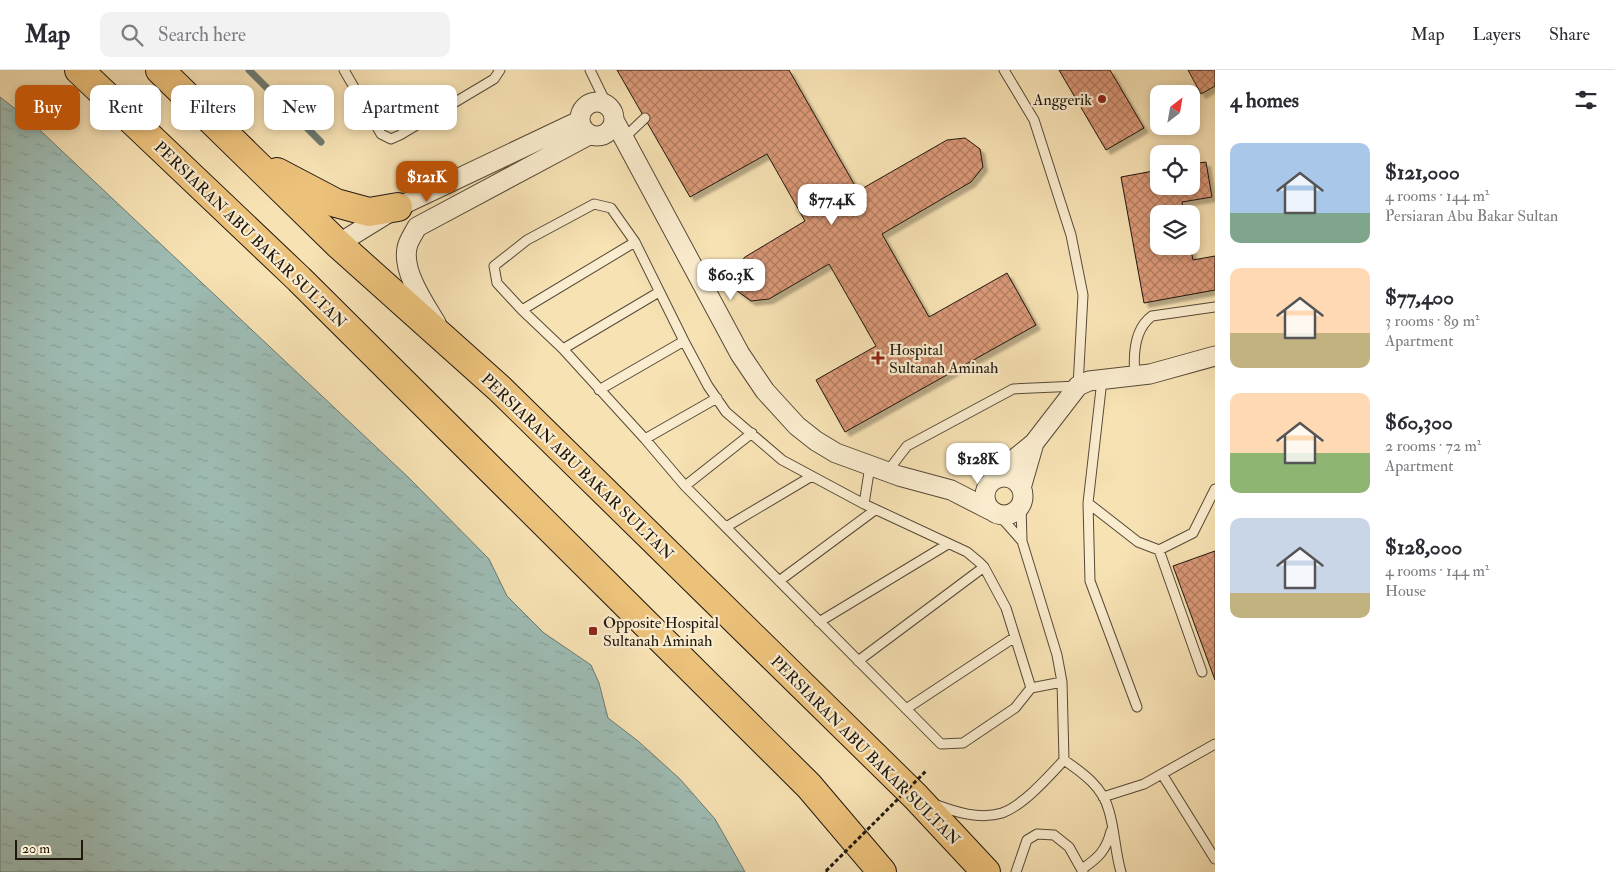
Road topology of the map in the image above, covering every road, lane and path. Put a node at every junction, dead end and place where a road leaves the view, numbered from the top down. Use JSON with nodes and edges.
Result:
{"nodes":[{"id":1,"x":80,"y":70,"type":"edge"},
{"id":2,"x":160,"y":70,"type":"edge"},
{"id":3,"x":344,"y":70,"type":"edge"},
{"id":4,"x":500,"y":70,"type":"edge"},
{"id":5,"x":591,"y":70,"type":"edge"},
{"id":6,"x":1004,"y":70,"type":"edge"},
{"id":7,"x":611,"y":112,"type":"junction"},
{"id":8,"x":645,"y":118,"type":"dead end"},
{"id":9,"x":584,"y":128,"type":"junction"},
{"id":10,"x":624,"y":138,"type":"junction"},
{"id":11,"x":242,"y":150,"type":"junction"},
{"id":12,"x":398,"y":207,"type":"junction"},
{"id":13,"x":635,"y":242,"type":"junction"},
{"id":14,"x":338,"y":244,"type":"junction"},
{"id":15,"x":660,"y":292,"type":"junction"},
{"id":16,"x":1215,"y":307,"type":"edge"},
{"id":17,"x":522,"y":310,"type":"junction"},
{"id":18,"x":684,"y":341,"type":"junction"},
{"id":19,"x":447,"y":342,"type":"junction"},
{"id":20,"x":563,"y":349,"type":"junction"},
{"id":21,"x":1215,"y":356,"type":"edge"},
{"id":22,"x":1135,"y":376,"type":"junction"},
{"id":23,"x":1102,"y":380,"type":"junction"},
{"id":24,"x":1078,"y":386,"type":"junction"},
{"id":25,"x":599,"y":390,"type":"junction"},
{"id":26,"x":716,"y":398,"type":"junction"},
{"id":27,"x":752,"y":433,"type":"junction"},
{"id":28,"x":645,"y":439,"type":"junction"},
{"id":29,"x":1034,"y":443,"type":"junction"},
{"id":30,"x":878,"y":469,"type":"junction"},
{"id":31,"x":812,"y":476,"type":"junction"},
{"id":32,"x":993,"y":481,"type":"junction"},
{"id":33,"x":684,"y":486,"type":"junction"},
{"id":34,"x":1215,"y":489,"type":"edge"},
{"id":35,"x":951,"y":490,"type":"junction"},
{"id":36,"x":1021,"y":496,"type":"junction"},
{"id":37,"x":1088,"y":503,"type":"junction"},
{"id":38,"x":864,"y":504,"type":"junction"},
{"id":39,"x":875,"y":510,"type":"junction"},
{"id":40,"x":995,"y":513,"type":"junction"},
{"id":41,"x":726,"y":527,"type":"junction"},
{"id":42,"x":1022,"y":541,"type":"junction"},
{"id":43,"x":948,"y":544,"type":"junction"},
{"id":44,"x":1159,"y":550,"type":"junction"},
{"id":45,"x":984,"y":567,"type":"junction"},
{"id":46,"x":779,"y":581,"type":"junction"},
{"id":47,"x":819,"y":622,"type":"junction"},
{"id":48,"x":1015,"y":637,"type":"junction"},
{"id":49,"x":858,"y":661,"type":"junction"},
{"id":50,"x":1202,"y":672,"type":"dead end"},
{"id":51,"x":1062,"y":682,"type":"junction"},
{"id":52,"x":1031,"y":688,"type":"junction"},
{"id":53,"x":1137,"y":707,"type":"dead end"},
{"id":54,"x":906,"y":709,"type":"junction"},
{"id":55,"x":1215,"y":744,"type":"edge"},
{"id":56,"x":1064,"y":760,"type":"junction"},
{"id":57,"x":926,"y":771,"type":"dead end"},
{"id":58,"x":1162,"y":774,"type":"junction"},
{"id":59,"x":916,"y":796,"type":"junction"},
{"id":60,"x":1103,"y":797,"type":"junction"},
{"id":61,"x":1112,"y":826,"type":"junction"},
{"id":62,"x":1215,"y":859,"type":"edge"},
{"id":63,"x":827,"y":871,"type":"edge"},
{"id":64,"x":1083,"y":871,"type":"edge"},
{"id":65,"x":882,"y":872,"type":"edge"},
{"id":66,"x":986,"y":872,"type":"edge"},
{"id":67,"x":1016,"y":872,"type":"edge"},
{"id":68,"x":1121,"y":872,"type":"edge"}],
"edges":[{"from":1,"to":65,"type":"main road","name":"PERSIARAN ABU BAKAR SULTAN"},
{"from":2,"to":11,"type":"main road","name":"PERSIARAN ABU BAKAR SULTAN"},
{"from":3,"to":4,"type":"lane"},
{"from":5,"to":7,"type":"lane"},
{"from":6,"to":24,"type":"lane"},
{"from":7,"to":9,"type":"street"},
{"from":7,"to":9,"type":"street"},
{"from":7,"to":10,"type":"street"},
{"from":8,"to":10,"type":"lane"},
{"from":9,"to":12,"type":"street"},
{"from":9,"to":19,"type":"street"},
{"from":10,"to":30,"type":"street"},
{"from":11,"to":12,"type":"main road"},
{"from":11,"to":14,"type":"main road","name":"PERSIARAN ABU BAKAR SULTAN"},
{"from":12,"to":14,"type":"street"},
{"from":13,"to":15,"type":"lane"},
{"from":13,"to":17,"type":"lane"},
{"from":13,"to":17,"type":"lane"},
{"from":14,"to":19,"type":"main road","name":"PERSIARAN ABU BAKAR SULTAN"},
{"from":15,"to":18,"type":"lane"},
{"from":15,"to":20,"type":"lane"},
{"from":16,"to":22,"type":"lane"},
{"from":17,"to":20,"type":"lane"},
{"from":18,"to":25,"type":"lane"},
{"from":18,"to":26,"type":"lane"},
{"from":19,"to":59,"type":"main road","name":"PERSIARAN ABU BAKAR SULTAN"},
{"from":20,"to":25,"type":"lane"},
{"from":21,"to":22,"type":"street"},
{"from":22,"to":23,"type":"street"},
{"from":23,"to":24,"type":"street"},
{"from":23,"to":37,"type":"lane"},
{"from":24,"to":29,"type":"street"},
{"from":24,"to":30,"type":"lane"},
{"from":25,"to":28,"type":"lane"},
{"from":26,"to":27,"type":"lane"},
{"from":26,"to":28,"type":"lane"},
{"from":27,"to":31,"type":"lane"},
{"from":27,"to":33,"type":"lane"},
{"from":28,"to":33,"type":"lane"},
{"from":29,"to":32,"type":"street"},
{"from":29,"to":36,"type":"street"},
{"from":30,"to":35,"type":"street"},
{"from":30,"to":38,"type":"lane"},
{"from":31,"to":38,"type":"lane"},
{"from":31,"to":41,"type":"lane"},
{"from":32,"to":35,"type":"street"},
{"from":32,"to":36,"type":"street"},
{"from":32,"to":40,"type":"street"},
{"from":33,"to":41,"type":"lane"},
{"from":34,"to":44,"type":"lane"},
{"from":35,"to":40,"type":"street"},
{"from":36,"to":40,"type":"street"},
{"from":36,"to":42,"type":"lane"},
{"from":37,"to":44,"type":"lane"},
{"from":37,"to":53,"type":"lane"},
{"from":38,"to":39,"type":"lane"},
{"from":39,"to":43,"type":"lane"},
{"from":39,"to":46,"type":"lane"},
{"from":40,"to":42,"type":"lane"},
{"from":41,"to":46,"type":"lane"},
{"from":42,"to":51,"type":"lane"},
{"from":43,"to":45,"type":"lane"},
{"from":43,"to":47,"type":"lane"},
{"from":44,"to":50,"type":"lane"},
{"from":45,"to":48,"type":"lane"},
{"from":45,"to":49,"type":"lane"},
{"from":46,"to":47,"type":"lane"},
{"from":47,"to":49,"type":"lane"},
{"from":48,"to":52,"type":"lane"},
{"from":48,"to":54,"type":"lane"},
{"from":49,"to":54,"type":"lane"},
{"from":51,"to":52,"type":"lane"},
{"from":51,"to":56,"type":"lane"},
{"from":52,"to":54,"type":"lane"},
{"from":55,"to":58,"type":"lane"},
{"from":56,"to":59,"type":"lane"},
{"from":56,"to":60,"type":"lane"},
{"from":57,"to":63,"type":"path","bridge":true},
{"from":58,"to":60,"type":"lane"},
{"from":58,"to":62,"type":"lane"},
{"from":59,"to":66,"type":"main road","name":"PERSIARAN ABU BAKAR SULTAN"},
{"from":60,"to":61,"type":"lane"},
{"from":61,"to":64,"type":"lane"},
{"from":61,"to":68,"type":"lane"},
{"from":64,"to":67,"type":"lane"}]}
